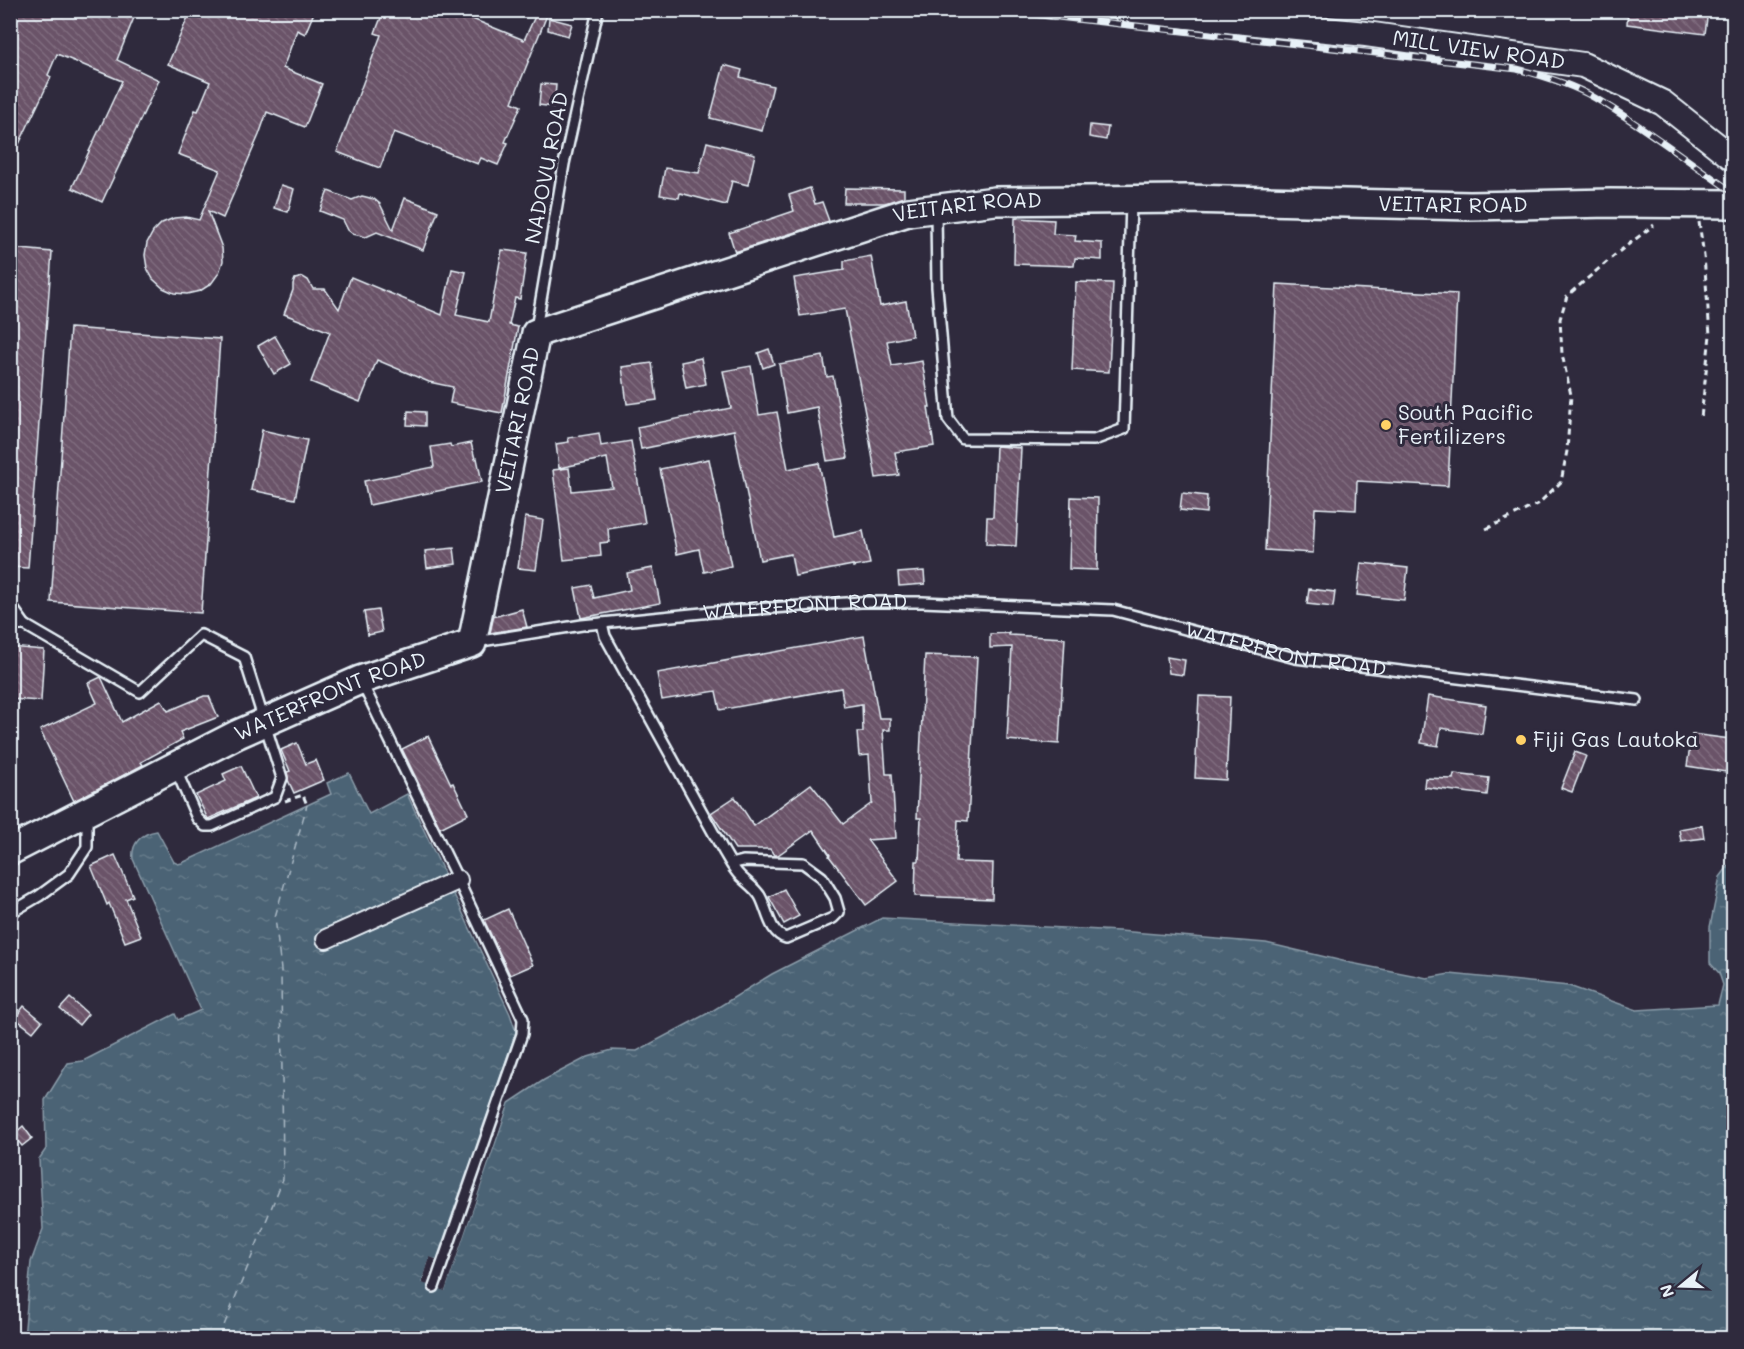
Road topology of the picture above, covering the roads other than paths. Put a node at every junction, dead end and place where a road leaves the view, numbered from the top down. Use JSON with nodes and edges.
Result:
{"nodes":[{"id":1,"x":598,"y":10,"type":"edge"},
{"id":2,"x":1125,"y":10,"type":"edge"},
{"id":3,"x":1734,"y":159,"type":"edge"},
{"id":4,"x":1131,"y":199,"type":"junction"},
{"id":5,"x":1734,"y":204,"type":"edge"},
{"id":6,"x":936,"y":208,"type":"junction"},
{"id":7,"x":536,"y":333,"type":"junction"},
{"id":8,"x":10,"y":604,"type":"edge"},
{"id":9,"x":602,"y":623,"type":"junction"},
{"id":10,"x":10,"y":625,"type":"edge"},
{"id":11,"x":25,"y":625,"type":"junction"},
{"id":12,"x":472,"y":643,"type":"junction"},
{"id":13,"x":360,"y":680,"type":"junction"},
{"id":14,"x":1637,"y":700,"type":"dead end"},
{"id":15,"x":264,"y":723,"type":"junction"},
{"id":16,"x":174,"y":767,"type":"junction"},
{"id":17,"x":87,"y":812,"type":"junction"},
{"id":18,"x":10,"y":851,"type":"edge"},
{"id":19,"x":731,"y":864,"type":"junction"},
{"id":20,"x":458,"y":880,"type":"junction"},
{"id":21,"x":10,"y":913,"type":"edge"},
{"id":22,"x":326,"y":939,"type":"dead end"},
{"id":23,"x":434,"y":1287,"type":"dead end"}],
"edges":[{"from":1,"to":7,"type":"lane","name":"NADOVU ROAD"},
{"from":2,"to":3,"type":"street","name":"MILL VIEW ROAD"},
{"from":4,"to":5,"type":"main road","name":"VEITARI ROAD"},
{"from":4,"to":6,"type":"main road","name":"VEITARI ROAD"},
{"from":4,"to":6,"type":"lane"},
{"from":6,"to":7,"type":"main road","name":"VEITARI ROAD"},
{"from":7,"to":12,"type":"main road","name":"VEITARI ROAD"},
{"from":8,"to":11,"type":"lane"},
{"from":9,"to":12,"type":"lane","name":"WATERFRONT ROAD"},
{"from":9,"to":14,"type":"lane","name":"WATERFRONT ROAD"},
{"from":9,"to":19,"type":"lane"},
{"from":10,"to":11,"type":"lane"},
{"from":11,"to":15,"type":"lane"},
{"from":12,"to":13,"type":"main road","name":"WATERFRONT ROAD"},
{"from":13,"to":15,"type":"main road","name":"WATERFRONT ROAD"},
{"from":13,"to":20,"type":"lane"},
{"from":15,"to":16,"type":"main road","name":"WATERFRONT ROAD"},
{"from":15,"to":16,"type":"lane"},
{"from":16,"to":17,"type":"main road","name":"WATERFRONT ROAD"},
{"from":17,"to":18,"type":"main road","name":"WATERFRONT ROAD"},
{"from":17,"to":21,"type":"lane"},
{"from":19,"to":19,"type":"lane"},
{"from":20,"to":22,"type":"street"},
{"from":20,"to":23,"type":"lane"}]}
